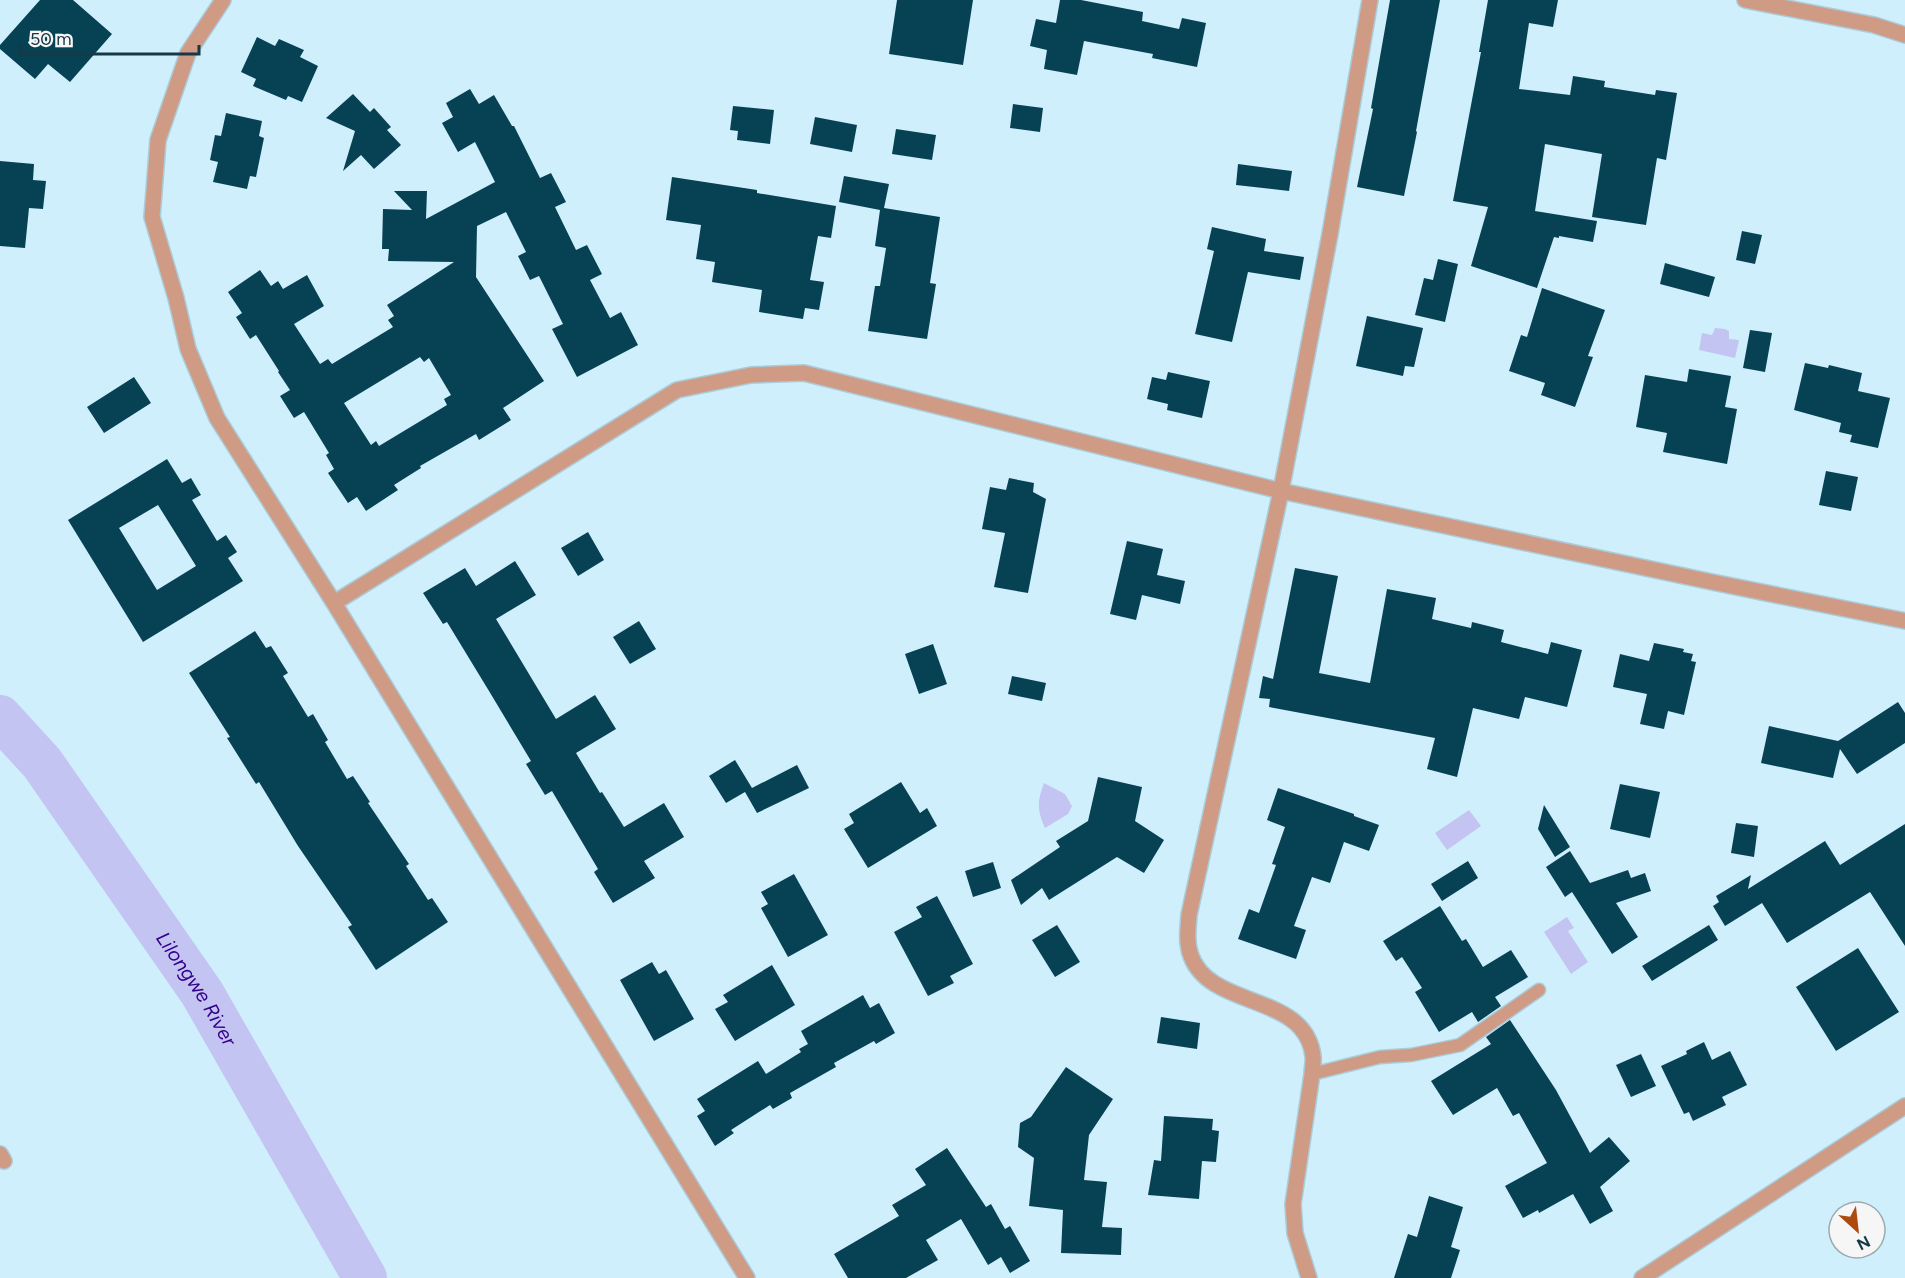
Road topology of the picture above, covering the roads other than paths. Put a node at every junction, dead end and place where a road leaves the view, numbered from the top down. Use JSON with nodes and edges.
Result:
{"nodes":[{"id":1,"x":223,"y":0,"type":"edge"},
{"id":2,"x":1370,"y":0,"type":"edge"},
{"id":3,"x":1745,"y":0,"type":"edge"},
{"id":4,"x":1905,"y":35,"type":"edge"},
{"id":5,"x":1281,"y":491,"type":"junction"},
{"id":6,"x":334,"y":603,"type":"junction"},
{"id":7,"x":1905,"y":621,"type":"edge"},
{"id":8,"x":1539,"y":990,"type":"dead end"},
{"id":9,"x":1312,"y":1074,"type":"junction"},
{"id":10,"x":1905,"y":1106,"type":"edge"},
{"id":11,"x":747,"y":1278,"type":"edge"},
{"id":12,"x":1309,"y":1278,"type":"edge"},
{"id":13,"x":1642,"y":1278,"type":"edge"}],
"edges":[{"from":1,"to":6,"type":"street"},
{"from":2,"to":5,"type":"street"},
{"from":3,"to":4,"type":"street"},
{"from":5,"to":6,"type":"street"},
{"from":5,"to":7,"type":"street"},
{"from":5,"to":9,"type":"street"},
{"from":6,"to":11,"type":"street"},
{"from":8,"to":9,"type":"lane"},
{"from":9,"to":12,"type":"street"},
{"from":10,"to":13,"type":"street"}]}
